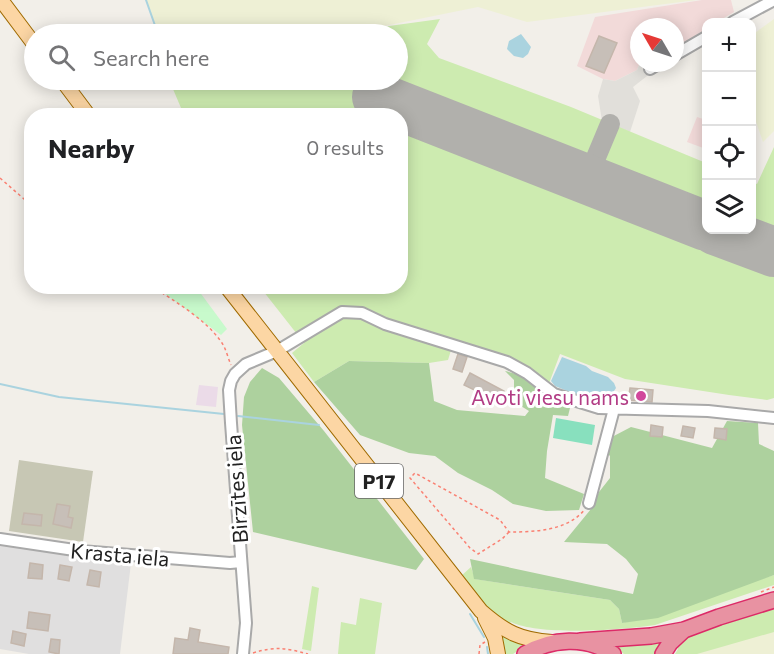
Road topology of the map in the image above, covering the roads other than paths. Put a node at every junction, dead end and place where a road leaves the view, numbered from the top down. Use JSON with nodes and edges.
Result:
{"nodes":[{"id":1,"x":1,"y":0,"type":"edge"},
{"id":2,"x":774,"y":0,"type":"edge"},
{"id":3,"x":740,"y":18,"type":"edge"},
{"id":4,"x":24,"y":31,"type":"edge"},
{"id":5,"x":702,"y":39,"type":"edge"},
{"id":6,"x":684,"y":50,"type":"edge"},
{"id":7,"x":70,"y":90,"type":"edge"},
{"id":8,"x":83,"y":108,"type":"edge"},
{"id":9,"x":232,"y":294,"type":"edge"},
{"id":10,"x":277,"y":351,"type":"junction"},
{"id":11,"x":614,"y":409,"type":"junction"},
{"id":12,"x":774,"y":418,"type":"edge"},
{"id":13,"x":589,"y":503,"type":"road end"},
{"id":14,"x":0,"y":539,"type":"edge"},
{"id":15,"x":241,"y":562,"type":"junction"},
{"id":16,"x":774,"y":600,"type":"edge"},
{"id":17,"x":481,"y":611,"type":"junction"},
{"id":18,"x":684,"y":630,"type":"junction"},
{"id":19,"x":580,"y":641,"type":"junction"},
{"id":20,"x":554,"y":642,"type":"junction"},
{"id":21,"x":243,"y":654,"type":"edge"},
{"id":22,"x":498,"y":654,"type":"edge"},
{"id":23,"x":525,"y":654,"type":"edge"},
{"id":24,"x":613,"y":654,"type":"edge"},
{"id":25,"x":663,"y":654,"type":"edge"}],
"edges":[{"from":1,"to":4,"type":"main road"},
{"from":2,"to":3,"type":"street"},
{"from":5,"to":6,"type":"street"},
{"from":7,"to":8,"type":"main road"},
{"from":9,"to":10,"type":"main road","number":"P17"},
{"from":10,"to":11,"type":"street"},
{"from":10,"to":15,"type":"street","name":"Birzītes iela"},
{"from":10,"to":17,"type":"main road","number":"P17"},
{"from":11,"to":12,"type":"street"},
{"from":11,"to":13,"type":"street"},
{"from":14,"to":15,"type":"street","name":"Krasta iela"},
{"from":15,"to":21,"type":"street","name":"Birzītes iela"},
{"from":16,"to":18,"type":"highway"},
{"from":17,"to":20,"type":"main road","number":"P17"},
{"from":17,"to":22,"type":"main road","number":"P17"},
{"from":18,"to":19,"type":"highway"},
{"from":18,"to":25,"type":"highway"},
{"from":19,"to":20,"type":"highway"},
{"from":19,"to":24,"type":"highway"},
{"from":20,"to":23,"type":"highway"}]}
